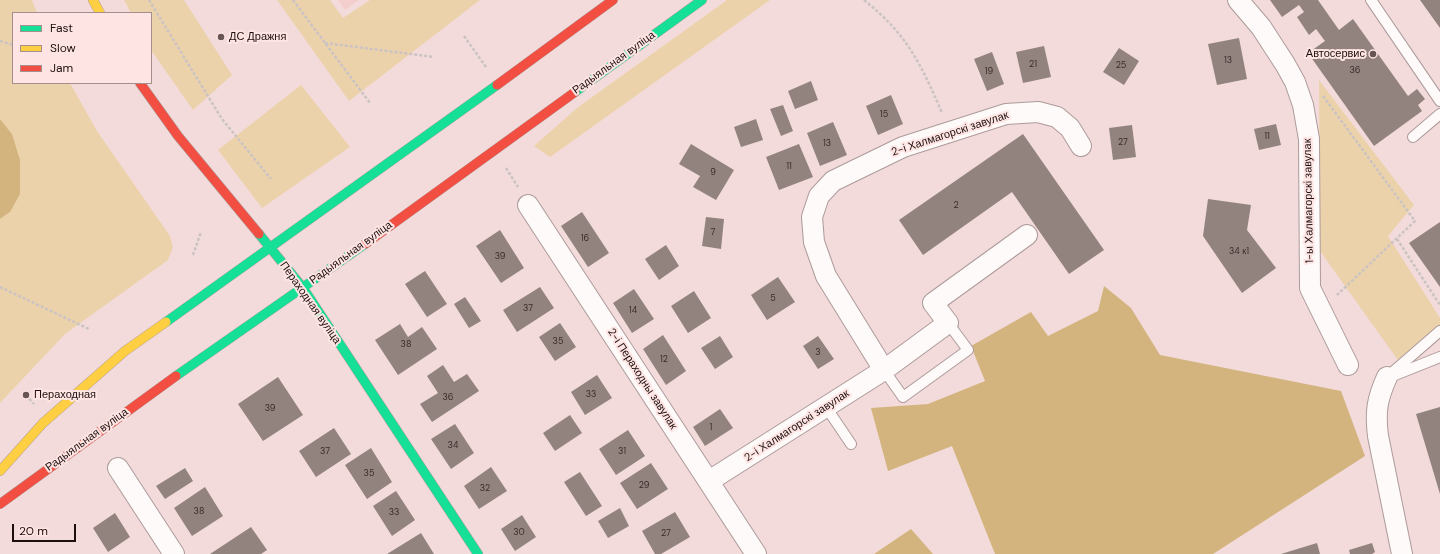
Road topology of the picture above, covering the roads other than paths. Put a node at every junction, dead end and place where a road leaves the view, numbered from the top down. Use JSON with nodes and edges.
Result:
{"nodes":[{"id":1,"x":93,"y":0,"type":"edge"},
{"id":2,"x":613,"y":0,"type":"edge"},
{"id":3,"x":702,"y":0,"type":"edge"},
{"id":4,"x":1238,"y":0,"type":"edge"},
{"id":5,"x":1370,"y":0,"type":"edge"},
{"id":6,"x":99,"y":12,"type":"edge"},
{"id":7,"x":141,"y":84,"type":"edge"},
{"id":8,"x":1440,"y":101,"type":"edge"},
{"id":9,"x":1440,"y":114,"type":"edge"},
{"id":10,"x":1413,"y":137,"type":"dead end"},
{"id":11,"x":1081,"y":146,"type":"dead end"},
{"id":12,"x":528,"y":205,"type":"dead end"},
{"id":13,"x":1027,"y":235,"type":"dead end"},
{"id":14,"x":271,"y":247,"type":"junction"},
{"id":15,"x":303,"y":288,"type":"junction"},
{"id":16,"x":948,"y":323,"type":"junction"},
{"id":17,"x":1440,"y":331,"type":"edge"},
{"id":18,"x":1440,"y":358,"type":"edge"},
{"id":19,"x":1348,"y":365,"type":"dead end"},
{"id":20,"x":884,"y":370,"type":"junction"},
{"id":21,"x":1387,"y":378,"type":"junction"},
{"id":22,"x":826,"y":407,"type":"junction"},
{"id":23,"x":851,"y":444,"type":"dead end"},
{"id":24,"x":118,"y":468,"type":"dead end"},
{"id":25,"x":0,"y":471,"type":"edge"},
{"id":26,"x":709,"y":482,"type":"junction"},
{"id":27,"x":0,"y":504,"type":"edge"},
{"id":28,"x":174,"y":554,"type":"edge"},
{"id":29,"x":478,"y":554,"type":"edge"},
{"id":30,"x":756,"y":554,"type":"edge"},
{"id":31,"x":1402,"y":554,"type":"edge"}],
"edges":[{"from":1,"to":6,"type":"main road"},
{"from":2,"to":14,"type":"main road"},
{"from":3,"to":15,"type":"main road","name":"Радыяльная вуліца"},
{"from":4,"to":19,"type":"street","name":"1-ы Халмагорскі завулак"},
{"from":5,"to":8,"type":"lane"},
{"from":7,"to":14,"type":"main road","name":"Пераходная вуліца"},
{"from":9,"to":10,"type":"lane"},
{"from":11,"to":20,"type":"street","name":"2-і Халмагорскі завулак"},
{"from":12,"to":26,"type":"street","name":"2-і Пераходны завулак"},
{"from":13,"to":16,"type":"street"},
{"from":14,"to":15,"type":"main road","name":"Пераходная вуліца"},
{"from":14,"to":25,"type":"main road"},
{"from":15,"to":27,"type":"main road","name":"Радыяльная вуліца"},
{"from":15,"to":29,"type":"main road","name":"Пераходная вуліца"},
{"from":16,"to":20,"type":"street","name":"2-і Халмагорскі завулак"},
{"from":16,"to":20,"type":"lane"},
{"from":17,"to":21,"type":"lane"},
{"from":18,"to":21,"type":"lane"},
{"from":20,"to":22,"type":"street","name":"2-і Халмагорскі завулак"},
{"from":21,"to":31,"type":"street"},
{"from":22,"to":23,"type":"lane"},
{"from":22,"to":26,"type":"street","name":"2-і Халмагорскі завулак"},
{"from":24,"to":28,"type":"street"},
{"from":26,"to":30,"type":"street","name":"2-і Пераходны завулак"}]}
